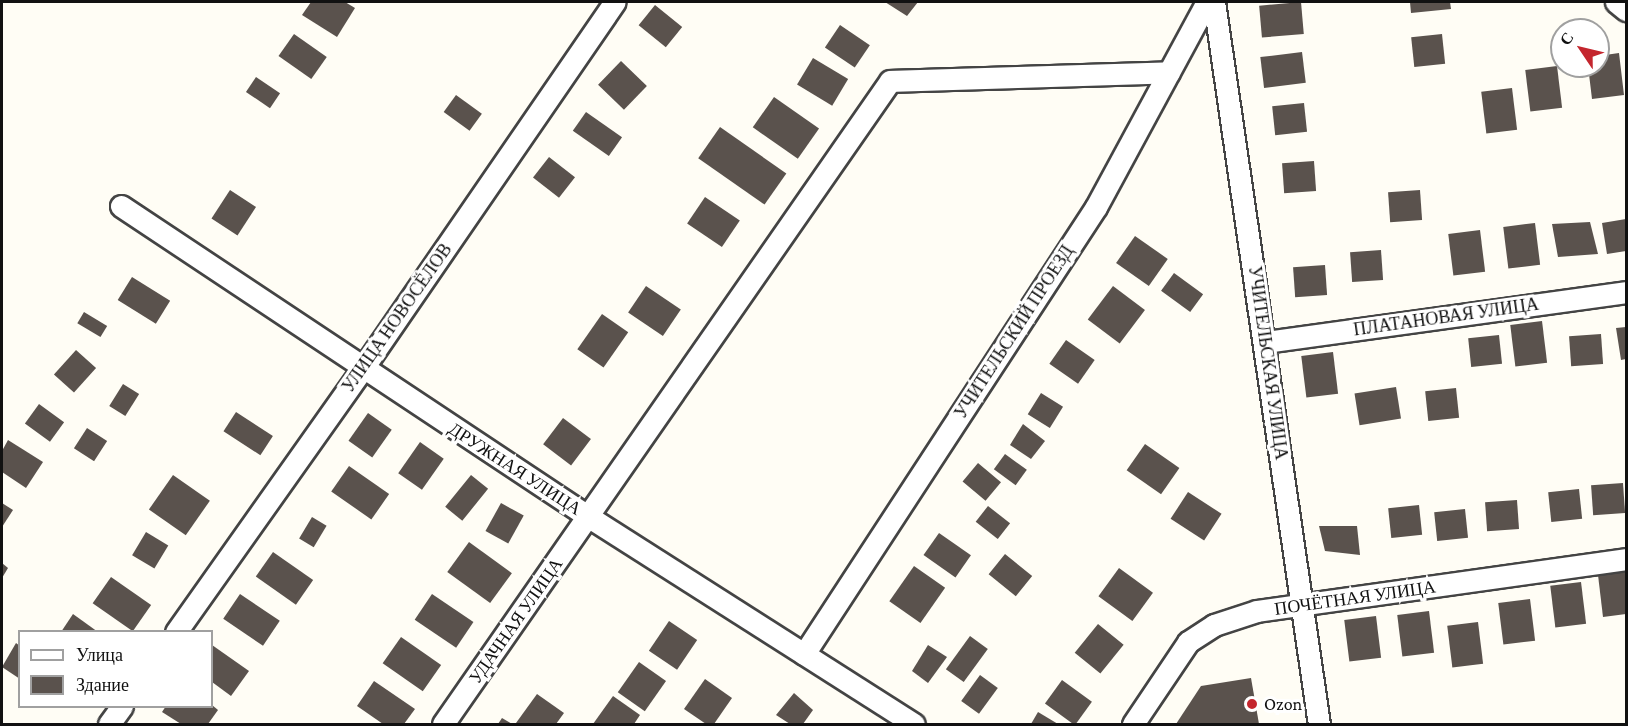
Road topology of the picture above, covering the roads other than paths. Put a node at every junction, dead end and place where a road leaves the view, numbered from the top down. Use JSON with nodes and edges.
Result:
{"nodes":[{"id":1,"x":615,"y":2,"type":"edge"},
{"id":2,"x":1207,"y":2,"type":"edge"},
{"id":3,"x":1214,"y":2,"type":"edge"},
{"id":4,"x":1616,"y":2,"type":"edge"},
{"id":5,"x":1626,"y":10,"type":"edge"},
{"id":6,"x":1169,"y":72,"type":"junction"},
{"id":7,"x":121,"y":206,"type":"dead end"},
{"id":8,"x":1626,"y":292,"type":"edge"},
{"id":9,"x":1266,"y":342,"type":"junction"},
{"id":10,"x":363,"y":369,"type":"junction"},
{"id":11,"x":589,"y":517,"type":"junction"},
{"id":12,"x":1626,"y":559,"type":"edge"},
{"id":13,"x":1302,"y":605,"type":"junction"},
{"id":14,"x":177,"y":630,"type":"edge"},
{"id":15,"x":804,"y":654,"type":"junction"},
{"id":16,"x":121,"y":708,"type":"edge"},
{"id":17,"x":109,"y":724,"type":"edge"},
{"id":18,"x":443,"y":724,"type":"edge"},
{"id":19,"x":915,"y":724,"type":"edge"},
{"id":20,"x":1134,"y":724,"type":"edge"},
{"id":21,"x":1319,"y":724,"type":"edge"}],
"edges":[{"from":1,"to":10,"type":"street","name":"УЛИЦА НОВОСЁЛОВ"},
{"from":2,"to":6,"type":"street","name":"УЧИТЕЛЬСКИЙ ПРОЕЗД"},
{"from":3,"to":9,"type":"street","name":"УЧИТЕЛЬСКАЯ УЛИЦА"},
{"from":4,"to":5,"type":"street"},
{"from":6,"to":11,"type":"street","name":"УДАЧНАЯ УЛИЦА"},
{"from":6,"to":15,"type":"street","name":"УЧИТЕЛЬСКИЙ ПРОЕЗД"},
{"from":7,"to":10,"type":"street","name":"ДРУЖНАЯ УЛИЦА"},
{"from":8,"to":9,"type":"street","name":"ПЛАТАНОВАЯ УЛИЦА"},
{"from":9,"to":13,"type":"street","name":"УЧИТЕЛЬСКАЯ УЛИЦА"},
{"from":10,"to":11,"type":"street","name":"ДРУЖНАЯ УЛИЦА"},
{"from":10,"to":14,"type":"street","name":"УЛИЦА НОВОСЁЛОВ"},
{"from":11,"to":15,"type":"street","name":"ДРУЖНАЯ УЛИЦА"},
{"from":11,"to":18,"type":"street","name":"УДАЧНАЯ УЛИЦА"},
{"from":12,"to":13,"type":"street","name":"ПОЧЁТНАЯ УЛИЦА"},
{"from":13,"to":20,"type":"street","name":"ПОЧЁТНАЯ УЛИЦА"},
{"from":13,"to":21,"type":"street","name":"УЧИТЕЛЬСКАЯ УЛИЦА"},
{"from":15,"to":19,"type":"street","name":"ДРУЖНАЯ УЛИЦА"},
{"from":16,"to":17,"type":"street"}]}
